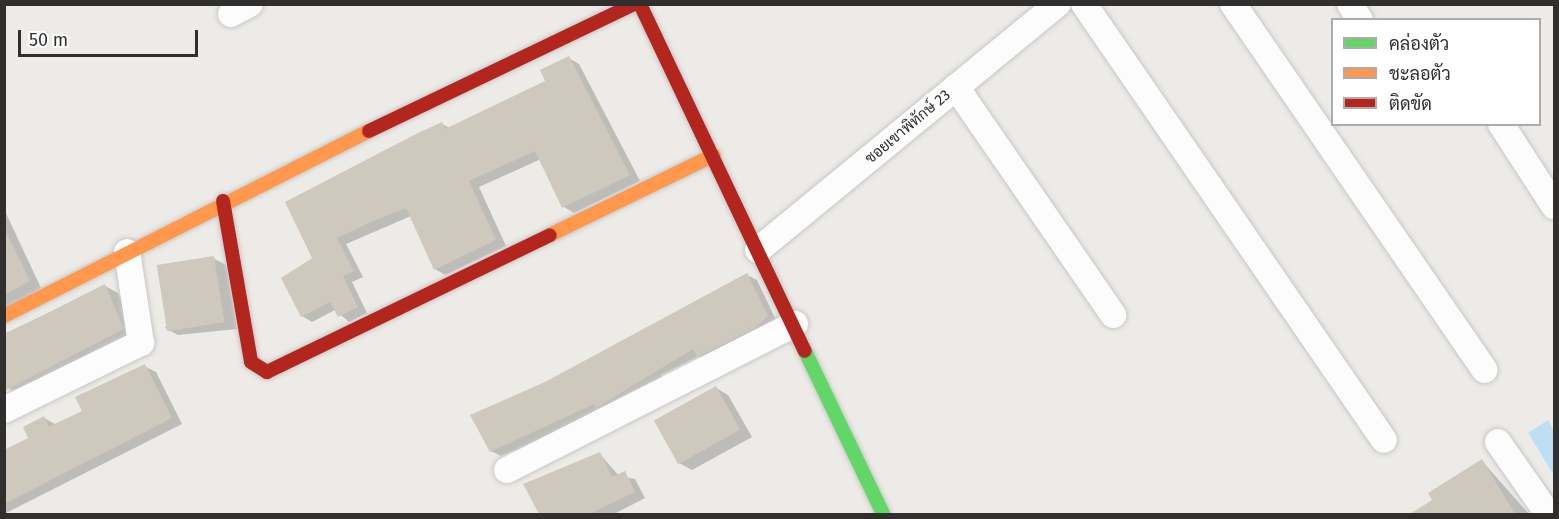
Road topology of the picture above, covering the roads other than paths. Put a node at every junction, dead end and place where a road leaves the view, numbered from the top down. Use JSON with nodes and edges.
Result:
{"nodes":[{"id":1,"x":634,"y":4,"type":"edge"},
{"id":2,"x":640,"y":4,"type":"edge"},
{"id":3,"x":1058,"y":4,"type":"edge"},
{"id":4,"x":1084,"y":4,"type":"edge"},
{"id":5,"x":1233,"y":4,"type":"edge"},
{"id":6,"x":1350,"y":4,"type":"edge"},
{"id":7,"x":1359,"y":18,"type":"edge"},
{"id":8,"x":956,"y":87,"type":"junction"},
{"id":9,"x":1502,"y":126,"type":"edge"},
{"id":10,"x":714,"y":155,"type":"junction"},
{"id":11,"x":223,"y":201,"type":"junction"},
{"id":12,"x":1554,"y":206,"type":"edge"},
{"id":13,"x":758,"y":250,"type":"junction"},
{"id":14,"x":127,"y":252,"type":"junction"},
{"id":15,"x":1113,"y":315,"type":"dead end"},
{"id":16,"x":4,"y":316,"type":"edge"},
{"id":17,"x":795,"y":324,"type":"junction"},
{"id":18,"x":1485,"y":370,"type":"dead end"},
{"id":19,"x":4,"y":410,"type":"edge"},
{"id":20,"x":1384,"y":440,"type":"dead end"},
{"id":21,"x":1498,"y":442,"type":"dead end"},
{"id":22,"x":507,"y":470,"type":"dead end"},
{"id":23,"x":883,"y":514,"type":"edge"},
{"id":24,"x":1548,"y":514,"type":"edge"}],
"edges":[{"from":1,"to":11,"type":"street"},
{"from":2,"to":10,"type":"street"},
{"from":3,"to":8,"type":"street","name":"ซอยเขาพิทักษ์ 23"},
{"from":4,"to":20,"type":"street"},
{"from":5,"to":18,"type":"street"},
{"from":6,"to":7,"type":"street"},
{"from":8,"to":13,"type":"street","name":"ซอยเขาพิทักษ์ 23"},
{"from":8,"to":15,"type":"street"},
{"from":9,"to":12,"type":"street"},
{"from":10,"to":11,"type":"street"},
{"from":10,"to":13,"type":"street"},
{"from":11,"to":14,"type":"street"},
{"from":13,"to":17,"type":"street"},
{"from":14,"to":16,"type":"street"},
{"from":14,"to":19,"type":"street"},
{"from":17,"to":22,"type":"street"},
{"from":17,"to":23,"type":"street"},
{"from":21,"to":24,"type":"street"}]}
